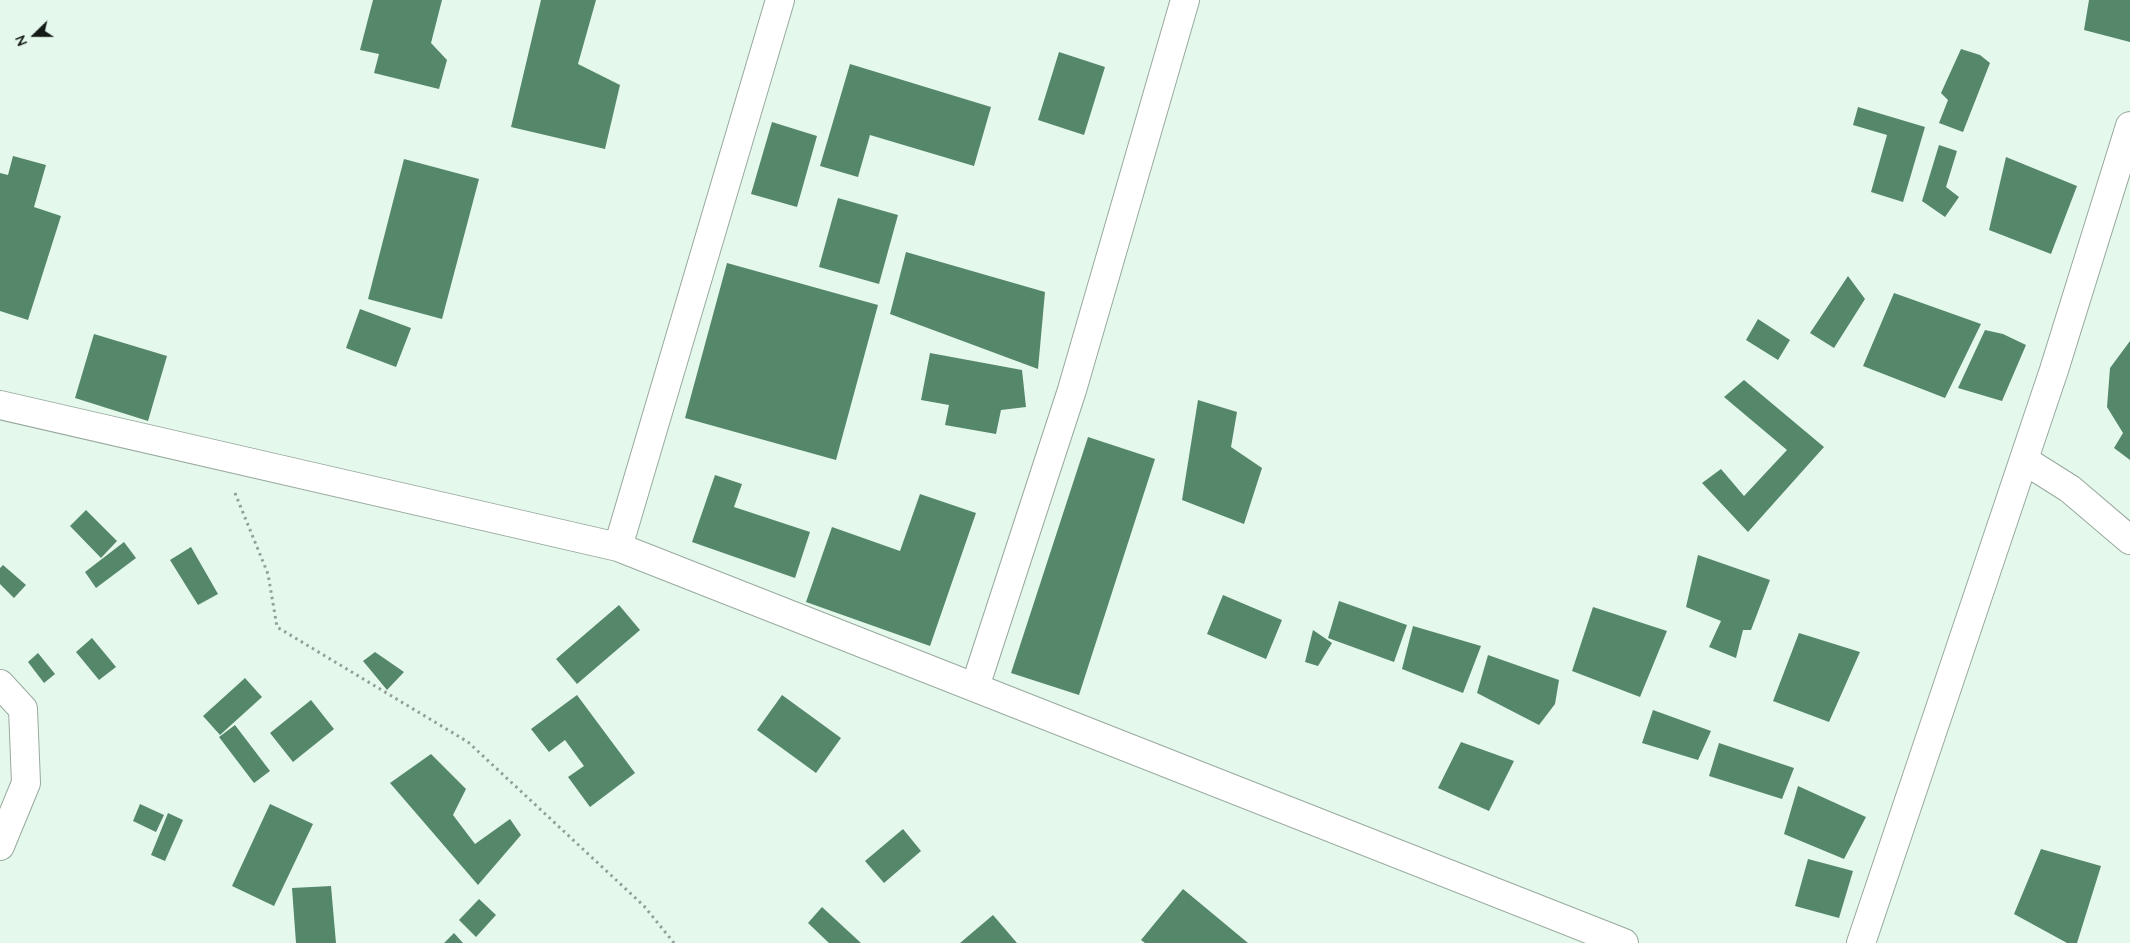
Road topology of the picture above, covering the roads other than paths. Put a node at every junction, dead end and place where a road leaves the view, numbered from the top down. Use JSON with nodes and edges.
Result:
{"nodes":[{"id":1,"x":780,"y":0,"type":"edge"},
{"id":2,"x":1185,"y":0,"type":"edge"},
{"id":3,"x":2130,"y":126,"type":"edge"},
{"id":4,"x":0,"y":406,"type":"edge"},
{"id":5,"x":2024,"y":460,"type":"junction"},
{"id":6,"x":2130,"y":540,"type":"edge"},
{"id":7,"x":618,"y":547,"type":"junction"},
{"id":8,"x":0,"y":684,"type":"edge"},
{"id":9,"x":975,"y":688,"type":"junction"},
{"id":10,"x":0,"y":846,"type":"edge"},
{"id":11,"x":1624,"y":943,"type":"edge"},
{"id":12,"x":1861,"y":943,"type":"edge"}],
"edges":[{"from":1,"to":7,"type":"street"},
{"from":2,"to":9,"type":"street"},
{"from":3,"to":5,"type":"street"},
{"from":4,"to":7,"type":"street"},
{"from":5,"to":6,"type":"street"},
{"from":5,"to":12,"type":"street"},
{"from":7,"to":9,"type":"street"},
{"from":8,"to":10,"type":"street"},
{"from":9,"to":11,"type":"street"}]}
